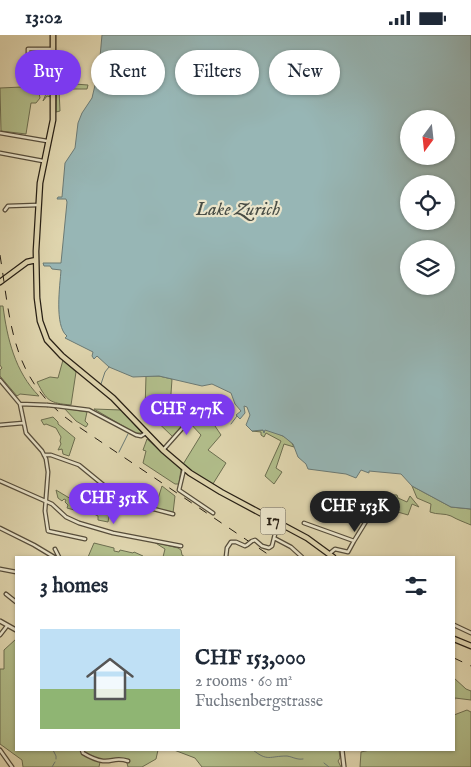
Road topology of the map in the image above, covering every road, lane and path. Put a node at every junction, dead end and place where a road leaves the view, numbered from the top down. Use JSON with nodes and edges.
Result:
{"nodes":[{"id":1,"x":53,"y":35,"type":"edge"},
{"id":2,"x":53,"y":49,"type":"junction"},
{"id":3,"x":28,"y":50,"type":"edge"},
{"id":4,"x":0,"y":133,"type":"edge"},
{"id":5,"x":49,"y":142,"type":"junction"},
{"id":6,"x":0,"y":153,"type":"edge"},
{"id":7,"x":43,"y":161,"type":"junction"},
{"id":8,"x":38,"y":205,"type":"junction"},
{"id":9,"x":5,"y":210,"type":"dead end"},
{"id":10,"x":36,"y":260,"type":"junction"},
{"id":11,"x":0,"y":282,"type":"edge"},
{"id":12,"x":0,"y":380,"type":"edge"},
{"id":13,"x":20,"y":404,"type":"junction"},
{"id":14,"x":195,"y":414,"type":"dead end"},
{"id":15,"x":0,"y":425,"type":"edge"},
{"id":16,"x":23,"y":425,"type":"junction"},
{"id":17,"x":146,"y":433,"type":"junction"},
{"id":18,"x":163,"y":450,"type":"junction"},
{"id":19,"x":44,"y":455,"type":"junction"},
{"id":20,"x":184,"y":468,"type":"junction"},
{"id":21,"x":0,"y":481,"type":"edge"},
{"id":22,"x":46,"y":501,"type":"junction"},
{"id":23,"x":376,"y":505,"type":"dead end"},
{"id":24,"x":213,"y":513,"type":"dead end"},
{"id":25,"x":173,"y":514,"type":"dead end"},
{"id":26,"x":278,"y":523,"type":"junction"},
{"id":27,"x":304,"y":523,"type":"dead end"},
{"id":28,"x":0,"y":528,"type":"edge"},
{"id":29,"x":274,"y":538,"type":"junction"},
{"id":30,"x":85,"y":539,"type":"dead end"},
{"id":31,"x":354,"y":541,"type":"junction"},
{"id":32,"x":181,"y":545,"type":"dead end"},
{"id":33,"x":55,"y":549,"type":"dead end"},
{"id":34,"x":53,"y":556,"type":"edge"},
{"id":35,"x":58,"y":556,"type":"edge"},
{"id":36,"x":226,"y":556,"type":"edge"},
{"id":37,"x":301,"y":556,"type":"edge"},
{"id":38,"x":331,"y":556,"type":"edge"},
{"id":39,"x":0,"y":569,"type":"edge"},
{"id":40,"x":15,"y":572,"type":"edge"},
{"id":41,"x":6,"y":594,"type":"dead end"},
{"id":42,"x":15,"y":601,"type":"edge"},
{"id":43,"x":0,"y":621,"type":"edge"},
{"id":44,"x":455,"y":625,"type":"edge"},
{"id":45,"x":7,"y":626,"type":"junction"},
{"id":46,"x":15,"y":630,"type":"edge"},
{"id":47,"x":471,"y":633,"type":"edge"},
{"id":48,"x":0,"y":635,"type":"edge"},
{"id":49,"x":455,"y":639,"type":"edge"},
{"id":50,"x":471,"y":646,"type":"edge"},
{"id":51,"x":0,"y":750,"type":"edge"},
{"id":52,"x":82,"y":751,"type":"edge"},
{"id":53,"x":342,"y":751,"type":"edge"},
{"id":54,"x":128,"y":761,"type":"dead end"},
{"id":55,"x":12,"y":767,"type":"edge"},
{"id":56,"x":344,"y":767,"type":"edge"}],
"edges":[{"from":1,"to":2,"type":"main road","number":"17"},
{"from":2,"to":3,"type":"street"},
{"from":2,"to":5,"type":"main road","number":"17"},
{"from":4,"to":5,"type":"street"},
{"from":5,"to":7,"type":"main road","number":"17"},
{"from":6,"to":7,"type":"street"},
{"from":7,"to":8,"type":"main road","number":"17"},
{"from":8,"to":9,"type":"street"},
{"from":8,"to":10,"type":"main road","number":"17"},
{"from":10,"to":11,"type":"main road"},
{"from":10,"to":17,"type":"main road","number":"17"},
{"from":12,"to":13,"type":"street"},
{"from":13,"to":16,"type":"street"},
{"from":13,"to":17,"type":"street","bridge":true},
{"from":14,"to":18,"type":"street"},
{"from":15,"to":16,"type":"street"},
{"from":16,"to":19,"type":"street"},
{"from":17,"to":18,"type":"main road","number":"17"},
{"from":18,"to":20,"type":"main road","number":"17"},
{"from":19,"to":22,"type":"street"},
{"from":19,"to":25,"type":"street"},
{"from":20,"to":24,"type":"street"},
{"from":20,"to":26,"type":"main road","number":"17"},
{"from":21,"to":22,"type":"street"},
{"from":22,"to":30,"type":"street"},
{"from":22,"to":32,"type":"street"},
{"from":23,"to":31,"type":"street"},
{"from":26,"to":29,"type":"street"},
{"from":26,"to":38,"type":"main road","number":"17"},
{"from":27,"to":31,"type":"street"},
{"from":28,"to":34,"type":"street"},
{"from":29,"to":36,"type":"street","bridge":true},
{"from":29,"to":37,"type":"street"},
{"from":31,"to":38,"type":"street"},
{"from":33,"to":35,"type":"street"},
{"from":39,"to":40,"type":"street"},
{"from":41,"to":42,"type":"street"},
{"from":43,"to":45,"type":"street"},
{"from":44,"to":47,"type":"street"},
{"from":45,"to":46,"type":"street"},
{"from":45,"to":48,"type":"street"},
{"from":49,"to":50,"type":"main road"},
{"from":51,"to":55,"type":"street"},
{"from":52,"to":54,"type":"street"},
{"from":53,"to":56,"type":"street"}]}
